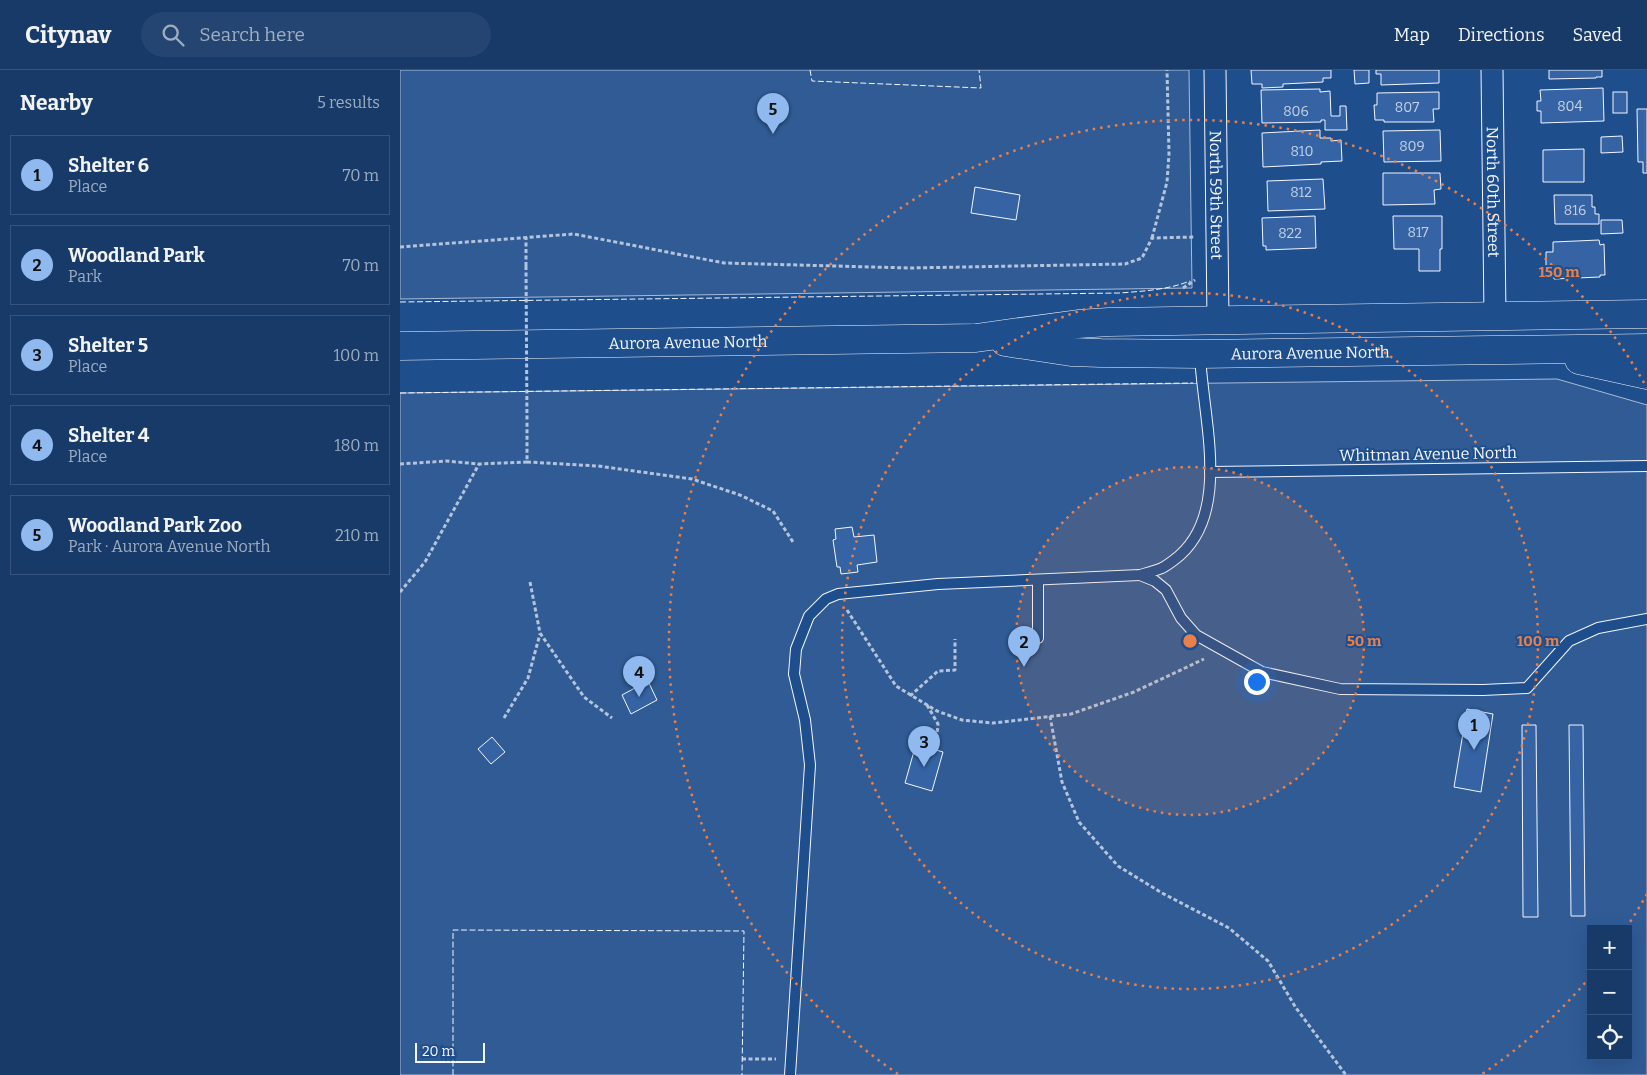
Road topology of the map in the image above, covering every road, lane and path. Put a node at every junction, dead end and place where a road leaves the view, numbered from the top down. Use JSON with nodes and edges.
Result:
{"nodes":[{"id":1,"x":1166,"y":70,"type":"edge"},
{"id":2,"x":1215,"y":70,"type":"edge"},
{"id":3,"x":1492,"y":70,"type":"edge"},
{"id":4,"x":526,"y":237,"type":"junction"},
{"id":5,"x":1202,"y":237,"type":"dead end"},
{"id":6,"x":1152,"y":238,"type":"junction"},
{"id":7,"x":400,"y":247,"type":"edge"},
{"id":8,"x":1647,"y":314,"type":"edge"},
{"id":9,"x":1495,"y":316,"type":"junction"},
{"id":10,"x":1218,"y":320,"type":"junction"},
{"id":11,"x":976,"y":338,"type":"junction"},
{"id":12,"x":400,"y":346,"type":"edge"},
{"id":13,"x":1647,"y":348,"type":"edge"},
{"id":14,"x":1534,"y":350,"type":"junction"},
{"id":15,"x":1200,"y":354,"type":"junction"},
{"id":16,"x":1647,"y":375,"type":"edge"},
{"id":17,"x":527,"y":462,"type":"junction"},
{"id":18,"x":400,"y":464,"type":"edge"},
{"id":19,"x":479,"y":464,"type":"junction"},
{"id":20,"x":1647,"y":466,"type":"edge"},
{"id":21,"x":1210,"y":472,"type":"junction"},
{"id":22,"x":793,"y":542,"type":"dead end"},
{"id":23,"x":1140,"y":575,"type":"junction"},
{"id":24,"x":1038,"y":580,"type":"junction"},
{"id":25,"x":530,"y":582,"type":"dead end"},
{"id":26,"x":400,"y":592,"type":"edge"},
{"id":27,"x":838,"y":594,"type":"junction"},
{"id":28,"x":1647,"y":619,"type":"edge"},
{"id":29,"x":540,"y":633,"type":"junction"},
{"id":30,"x":1038,"y":638,"type":"dead end"},
{"id":31,"x":954,"y":639,"type":"dead end"},
{"id":32,"x":1222,"y":650,"type":"junction"},
{"id":33,"x":910,"y":696,"type":"junction"},
{"id":34,"x":927,"y":705,"type":"junction"},
{"id":35,"x":1050,"y":716,"type":"junction"},
{"id":36,"x":504,"y":718,"type":"dead end"},
{"id":37,"x":612,"y":718,"type":"dead end"},
{"id":38,"x":936,"y":744,"type":"dead end"},
{"id":39,"x":742,"y":1059,"type":"dead end"},
{"id":40,"x":791,"y":1059,"type":"junction"},
{"id":41,"x":790,"y":1075,"type":"edge"},
{"id":42,"x":1346,"y":1075,"type":"edge"}],
"edges":[{"from":1,"to":6,"type":"path"},
{"from":2,"to":10,"type":"street","name":"North 59th Street"},
{"from":3,"to":9,"type":"street","name":"North 60th Street"},
{"from":4,"to":6,"type":"path"},
{"from":4,"to":7,"type":"path"},
{"from":4,"to":17,"type":"path","bridge":true},
{"from":5,"to":6,"type":"path"},
{"from":8,"to":9,"type":"highway","name":"Aurora Avenue North"},
{"from":9,"to":10,"type":"highway","name":"Aurora Avenue North"},
{"from":10,"to":11,"type":"highway","name":"Aurora Avenue North"},
{"from":11,"to":12,"type":"highway","name":"Aurora Avenue North"},
{"from":11,"to":15,"type":"highway","name":"Aurora Avenue North"},
{"from":13,"to":14,"type":"highway","name":"Aurora Avenue North"},
{"from":14,"to":15,"type":"highway","name":"Aurora Avenue North"},
{"from":14,"to":16,"type":"highway"},
{"from":15,"to":21,"type":"lane"},
{"from":17,"to":19,"type":"path"},
{"from":17,"to":22,"type":"path"},
{"from":18,"to":19,"type":"path"},
{"from":19,"to":26,"type":"path"},
{"from":20,"to":21,"type":"lane","name":"Whitman Avenue North"},
{"from":21,"to":23,"type":"lane"},
{"from":23,"to":24,"type":"lane"},
{"from":23,"to":32,"type":"lane"},
{"from":24,"to":27,"type":"lane"},
{"from":24,"to":30,"type":"lane"},
{"from":25,"to":29,"type":"path"},
{"from":27,"to":33,"type":"path"},
{"from":27,"to":40,"type":"lane"},
{"from":28,"to":32,"type":"lane"},
{"from":29,"to":36,"type":"path"},
{"from":29,"to":37,"type":"path"},
{"from":31,"to":33,"type":"path"},
{"from":32,"to":35,"type":"path"},
{"from":33,"to":34,"type":"path"},
{"from":34,"to":35,"type":"path"},
{"from":34,"to":38,"type":"path"},
{"from":35,"to":42,"type":"path"},
{"from":39,"to":40,"type":"path"},
{"from":40,"to":41,"type":"lane"}]}
